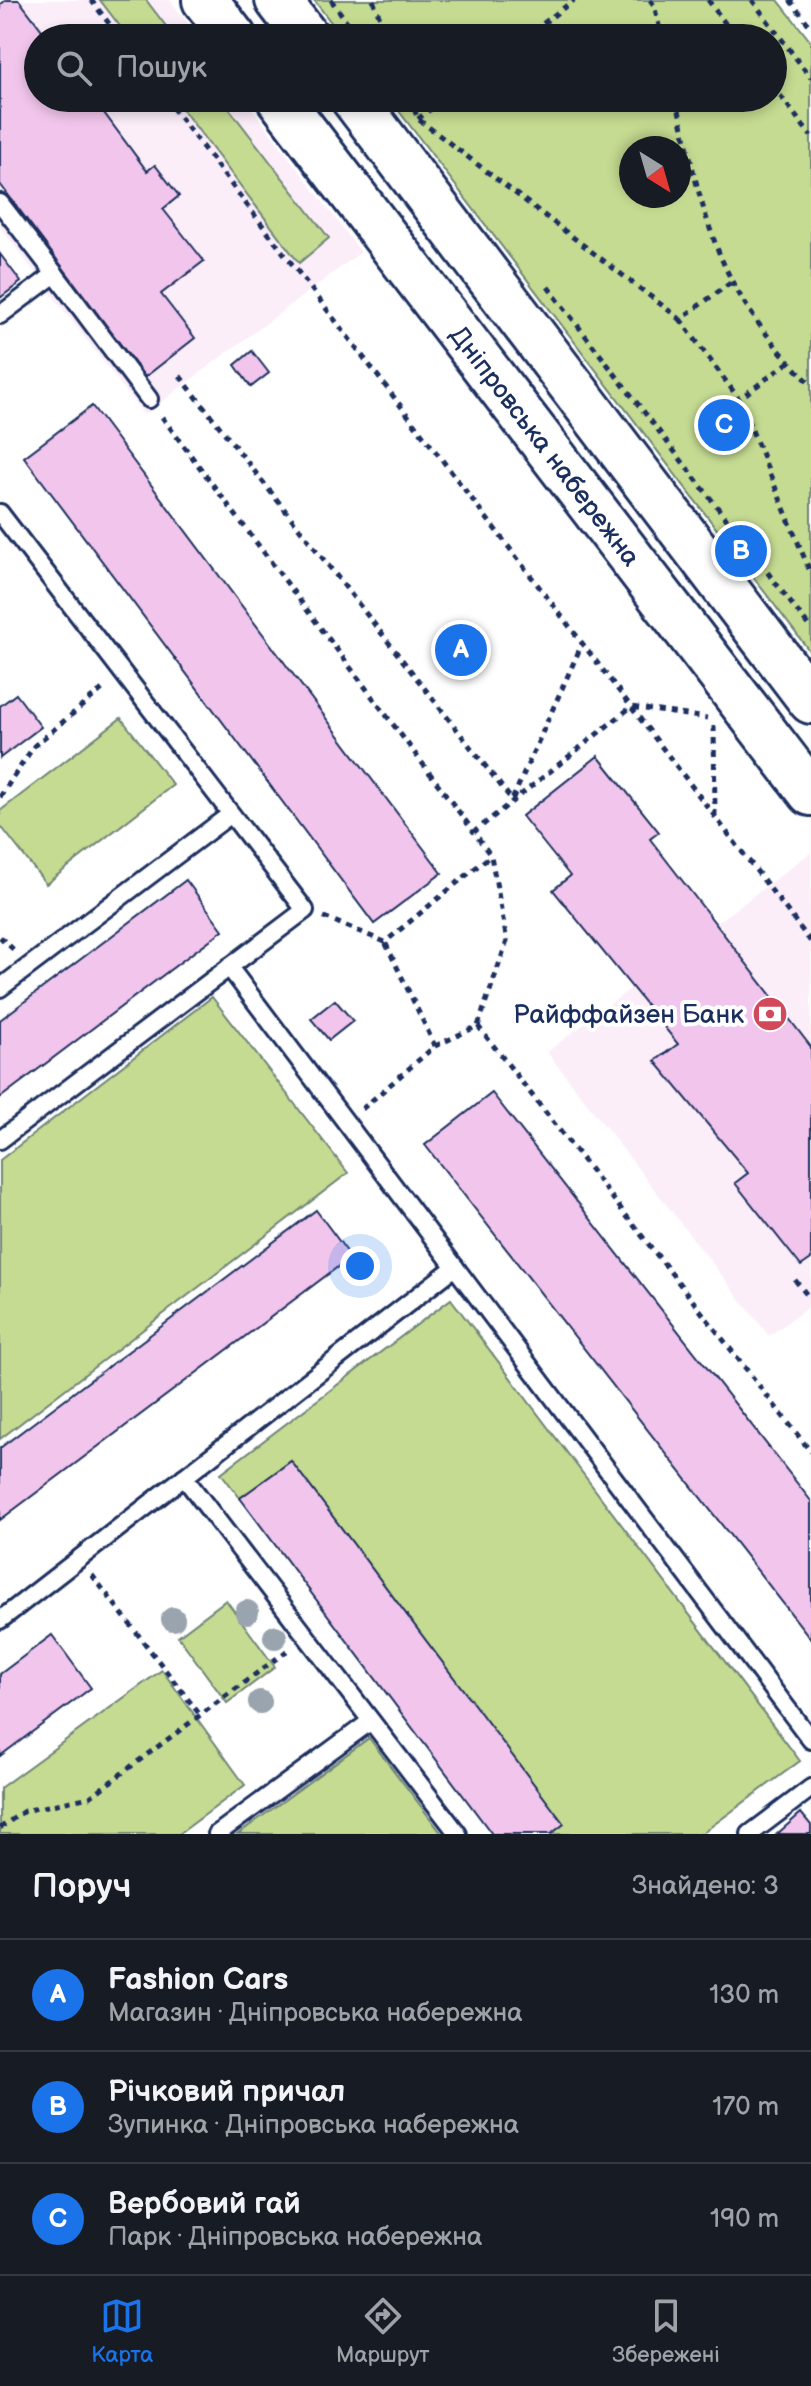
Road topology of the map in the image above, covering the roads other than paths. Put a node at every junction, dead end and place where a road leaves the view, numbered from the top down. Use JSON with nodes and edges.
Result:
{"nodes":[{"id":1,"x":205,"y":0,"type":"edge"},
{"id":2,"x":278,"y":0,"type":"edge"},
{"id":3,"x":223,"y":24,"type":"edge"},
{"id":4,"x":296,"y":24,"type":"edge"},
{"id":5,"x":290,"y":112,"type":"edge"},
{"id":6,"x":364,"y":112,"type":"edge"},
{"id":7,"x":0,"y":203,"type":"edge"},
{"id":8,"x":55,"y":274,"type":"junction"},
{"id":9,"x":0,"y":315,"type":"edge"},
{"id":10,"x":149,"y":399,"type":"road end"},
{"id":11,"x":0,"y":513,"type":"edge"},
{"id":12,"x":811,"y":701,"type":"edge"},
{"id":13,"x":811,"y":793,"type":"edge"},
{"id":14,"x":231,"y":814,"type":"junction"},
{"id":15,"x":229,"y":967,"type":"junction"},
{"id":16,"x":0,"y":988,"type":"edge"},
{"id":17,"x":0,"y":1140,"type":"edge"},
{"id":18,"x":455,"y":1267,"type":"junction"},
{"id":19,"x":184,"y":1477,"type":"junction"},
{"id":20,"x":0,"y":1620,"type":"edge"},
{"id":21,"x":371,"y":1721,"type":"junction"},
{"id":22,"x":811,"y":1740,"type":"edge"},
{"id":23,"x":811,"y":1788,"type":"edge"},
{"id":24,"x":217,"y":1834,"type":"edge"},
{"id":25,"x":458,"y":1834,"type":"edge"},
{"id":26,"x":750,"y":1834,"type":"edge"}],
"edges":[{"from":1,"to":3,"type":"main road"},
{"from":2,"to":4,"type":"main road"},
{"from":5,"to":13,"type":"main road","name":"Дніпровська набережна"},
{"from":6,"to":12,"type":"main road"},
{"from":7,"to":8,"type":"lane"},
{"from":8,"to":9,"type":"lane"},
{"from":8,"to":10,"type":"lane"},
{"from":11,"to":14,"type":"lane"},
{"from":14,"to":15,"type":"lane"},
{"from":14,"to":16,"type":"lane"},
{"from":15,"to":17,"type":"lane"},
{"from":15,"to":18,"type":"lane"},
{"from":18,"to":19,"type":"lane"},
{"from":18,"to":22,"type":"lane"},
{"from":19,"to":20,"type":"lane"},
{"from":19,"to":21,"type":"lane"},
{"from":21,"to":24,"type":"lane"},
{"from":21,"to":25,"type":"lane"},
{"from":23,"to":26,"type":"lane"}]}
